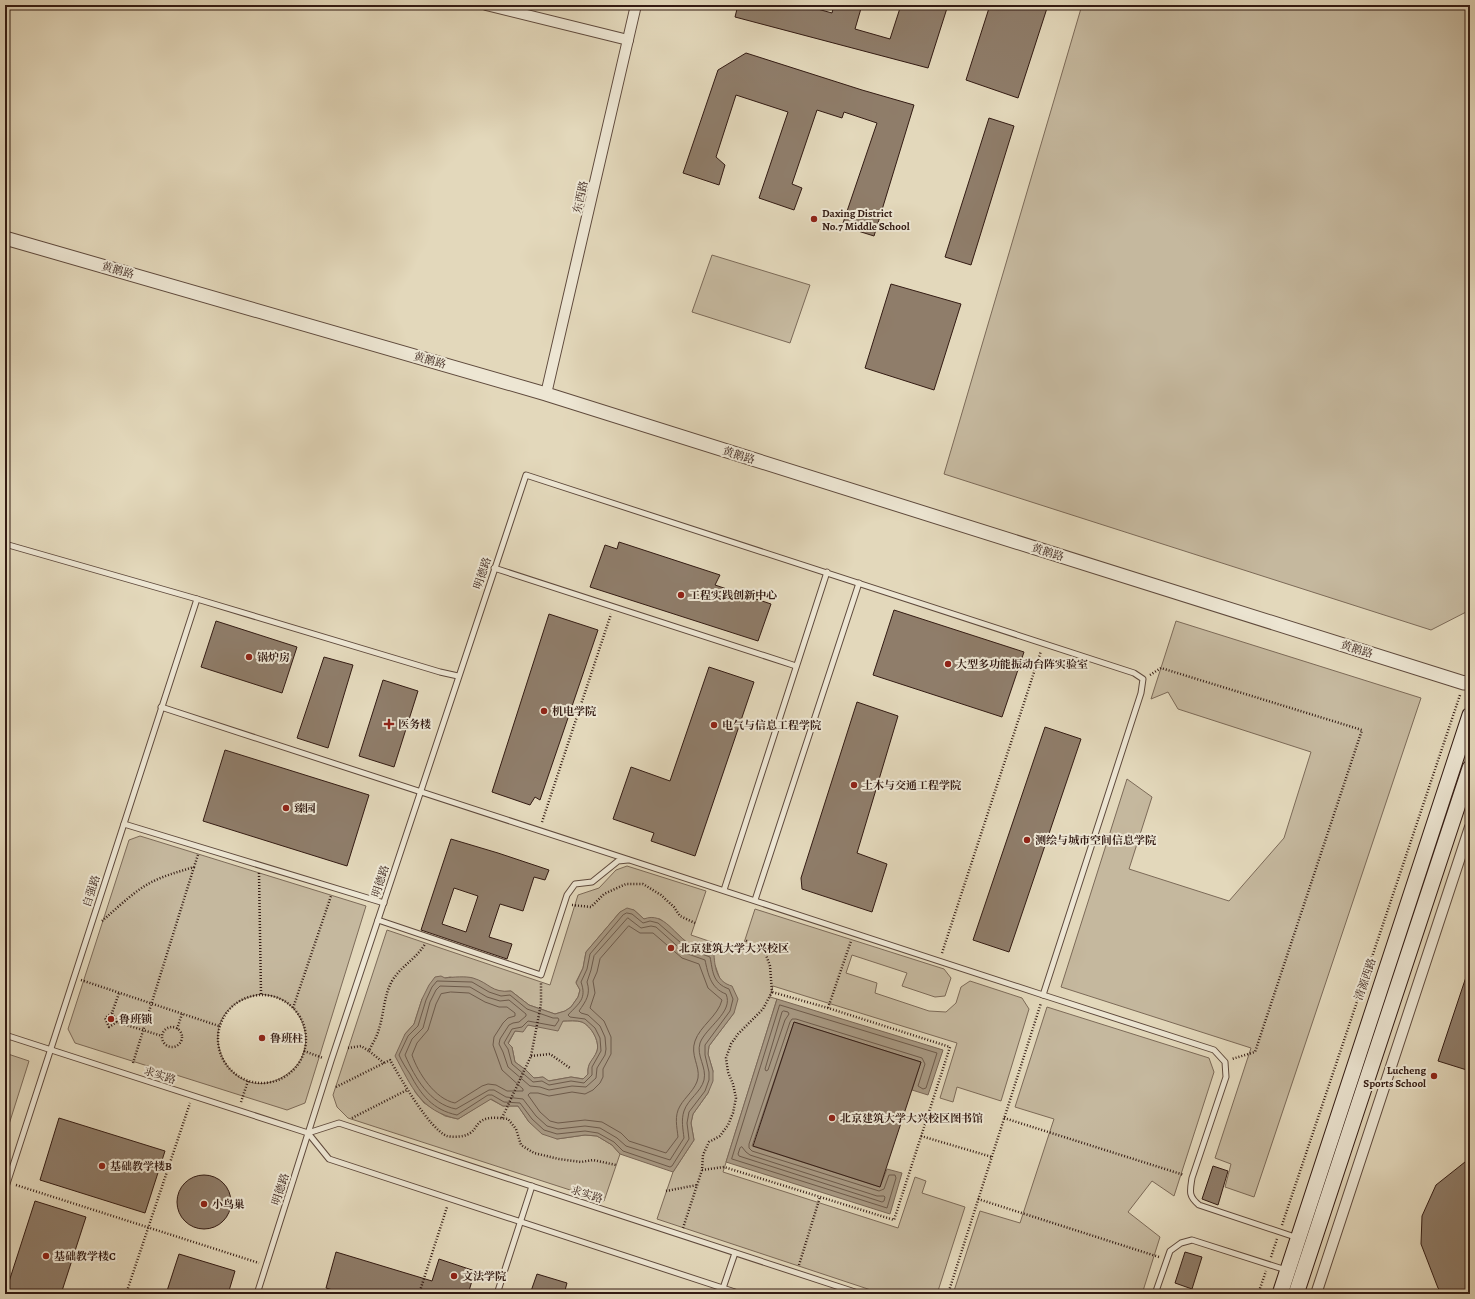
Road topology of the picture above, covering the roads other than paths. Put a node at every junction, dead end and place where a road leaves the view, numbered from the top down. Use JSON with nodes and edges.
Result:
{"nodes":[{"id":1,"x":486,"y":5,"type":"edge"},
{"id":2,"x":636,"y":5,"type":"edge"},
{"id":3,"x":628,"y":40,"type":"junction"},
{"id":4,"x":5,"y":238,"type":"edge"},
{"id":5,"x":546,"y":394,"type":"junction"},
{"id":6,"x":5,"y":544,"type":"edge"},
{"id":7,"x":494,"y":568,"type":"junction"},
{"id":8,"x":827,"y":572,"type":"junction"},
{"id":9,"x":859,"y":583,"type":"junction"},
{"id":10,"x":197,"y":599,"type":"junction"},
{"id":11,"x":796,"y":666,"type":"junction"},
{"id":12,"x":458,"y":676,"type":"junction"},
{"id":13,"x":1467,"y":683,"type":"edge"},
{"id":14,"x":162,"y":707,"type":"junction"},
{"id":15,"x":1470,"y":715,"type":"edge"},
{"id":16,"x":1470,"y":768,"type":"edge"},
{"id":17,"x":420,"y":791,"type":"junction"},
{"id":18,"x":124,"y":824,"type":"junction"},
{"id":19,"x":1470,"y":828,"type":"edge"},
{"id":20,"x":630,"y":860,"type":"junction"},
{"id":21,"x":724,"y":890,"type":"junction"},
{"id":22,"x":755,"y":900,"type":"junction"},
{"id":23,"x":384,"y":903,"type":"junction"},
{"id":24,"x":378,"y":920,"type":"junction"},
{"id":25,"x":1043,"y":995,"type":"junction"},
{"id":26,"x":5,"y":1036,"type":"edge"},
{"id":27,"x":50,"y":1050,"type":"junction"},
{"id":28,"x":308,"y":1133,"type":"junction"},
{"id":29,"x":532,"y":1186,"type":"junction"},
{"id":30,"x":5,"y":1190,"type":"edge"},
{"id":31,"x":521,"y":1222,"type":"junction"},
{"id":32,"x":1298,"y":1238,"type":"junction"},
{"id":33,"x":1313,"y":1243,"type":"junction"},
{"id":34,"x":735,"y":1253,"type":"junction"},
{"id":35,"x":1295,"y":1273,"type":"junction"},
{"id":36,"x":723,"y":1288,"type":"junction"},
{"id":37,"x":257,"y":1294,"type":"edge"},
{"id":38,"x":497,"y":1294,"type":"edge"},
{"id":39,"x":721,"y":1294,"type":"edge"},
{"id":40,"x":742,"y":1294,"type":"edge"},
{"id":41,"x":861,"y":1294,"type":"edge"},
{"id":42,"x":1155,"y":1294,"type":"edge"},
{"id":43,"x":1280,"y":1294,"type":"edge"},
{"id":44,"x":1296,"y":1294,"type":"edge"},
{"id":45,"x":1316,"y":1294,"type":"edge"}],
"edges":[{"from":1,"to":3,"type":"street"},
{"from":2,"to":3,"type":"street","name":"东西路"},
{"from":3,"to":5,"type":"street","name":"东西路"},
{"from":4,"to":5,"type":"street","name":"黄鹅路"},
{"from":5,"to":13,"type":"street","name":"黄鹅路"},
{"from":6,"to":10,"type":"lane"},
{"from":7,"to":8,"type":"lane","name":"明德路"},
{"from":7,"to":11,"type":"lane"},
{"from":7,"to":12,"type":"lane","name":"明德路"},
{"from":8,"to":9,"type":"lane"},
{"from":8,"to":11,"type":"lane"},
{"from":9,"to":22,"type":"lane"},
{"from":9,"to":25,"type":"lane"},
{"from":10,"to":12,"type":"lane"},
{"from":10,"to":14,"type":"lane","name":"自强路"},
{"from":11,"to":21,"type":"lane"},
{"from":12,"to":17,"type":"lane","name":"明德路"},
{"from":14,"to":17,"type":"lane"},
{"from":14,"to":18,"type":"lane","name":"自强路"},
{"from":15,"to":32,"type":"main road","name":"清源西路"},
{"from":16,"to":33,"type":"main road","name":"清源西路"},
{"from":17,"to":20,"type":"lane"},
{"from":17,"to":23,"type":"lane","name":"明德路"},
{"from":18,"to":23,"type":"lane"},
{"from":18,"to":27,"type":"lane","name":"自强路"},
{"from":19,"to":45,"type":"street"},
{"from":20,"to":21,"type":"lane"},
{"from":20,"to":24,"type":"lane"},
{"from":21,"to":22,"type":"lane"},
{"from":22,"to":25,"type":"lane"},
{"from":23,"to":24,"type":"lane","name":"明德路"},
{"from":24,"to":28,"type":"lane","name":"明德路"},
{"from":25,"to":32,"type":"lane"},
{"from":26,"to":27,"type":"lane","name":"求实路"},
{"from":27,"to":28,"type":"lane","name":"求实路"},
{"from":27,"to":30,"type":"lane","name":"自强路"},
{"from":28,"to":29,"type":"lane","name":"求实路"},
{"from":28,"to":31,"type":"lane"},
{"from":28,"to":37,"type":"lane","name":"明德路"},
{"from":29,"to":31,"type":"lane"},
{"from":29,"to":34,"type":"lane","name":"求实路"},
{"from":31,"to":36,"type":"lane"},
{"from":31,"to":38,"type":"lane"},
{"from":32,"to":33,"type":"lane"},
{"from":32,"to":35,"type":"main road","name":"清源西路"},
{"from":33,"to":35,"type":"main road","name":"清源西路"},
{"from":34,"to":36,"type":"lane"},
{"from":34,"to":41,"type":"lane","name":"求实路"},
{"from":35,"to":42,"type":"lane"},
{"from":35,"to":43,"type":"main road","name":"清源西路"},
{"from":35,"to":44,"type":"main road","name":"清源西路"},
{"from":36,"to":39,"type":"lane"},
{"from":36,"to":40,"type":"lane"}]}
